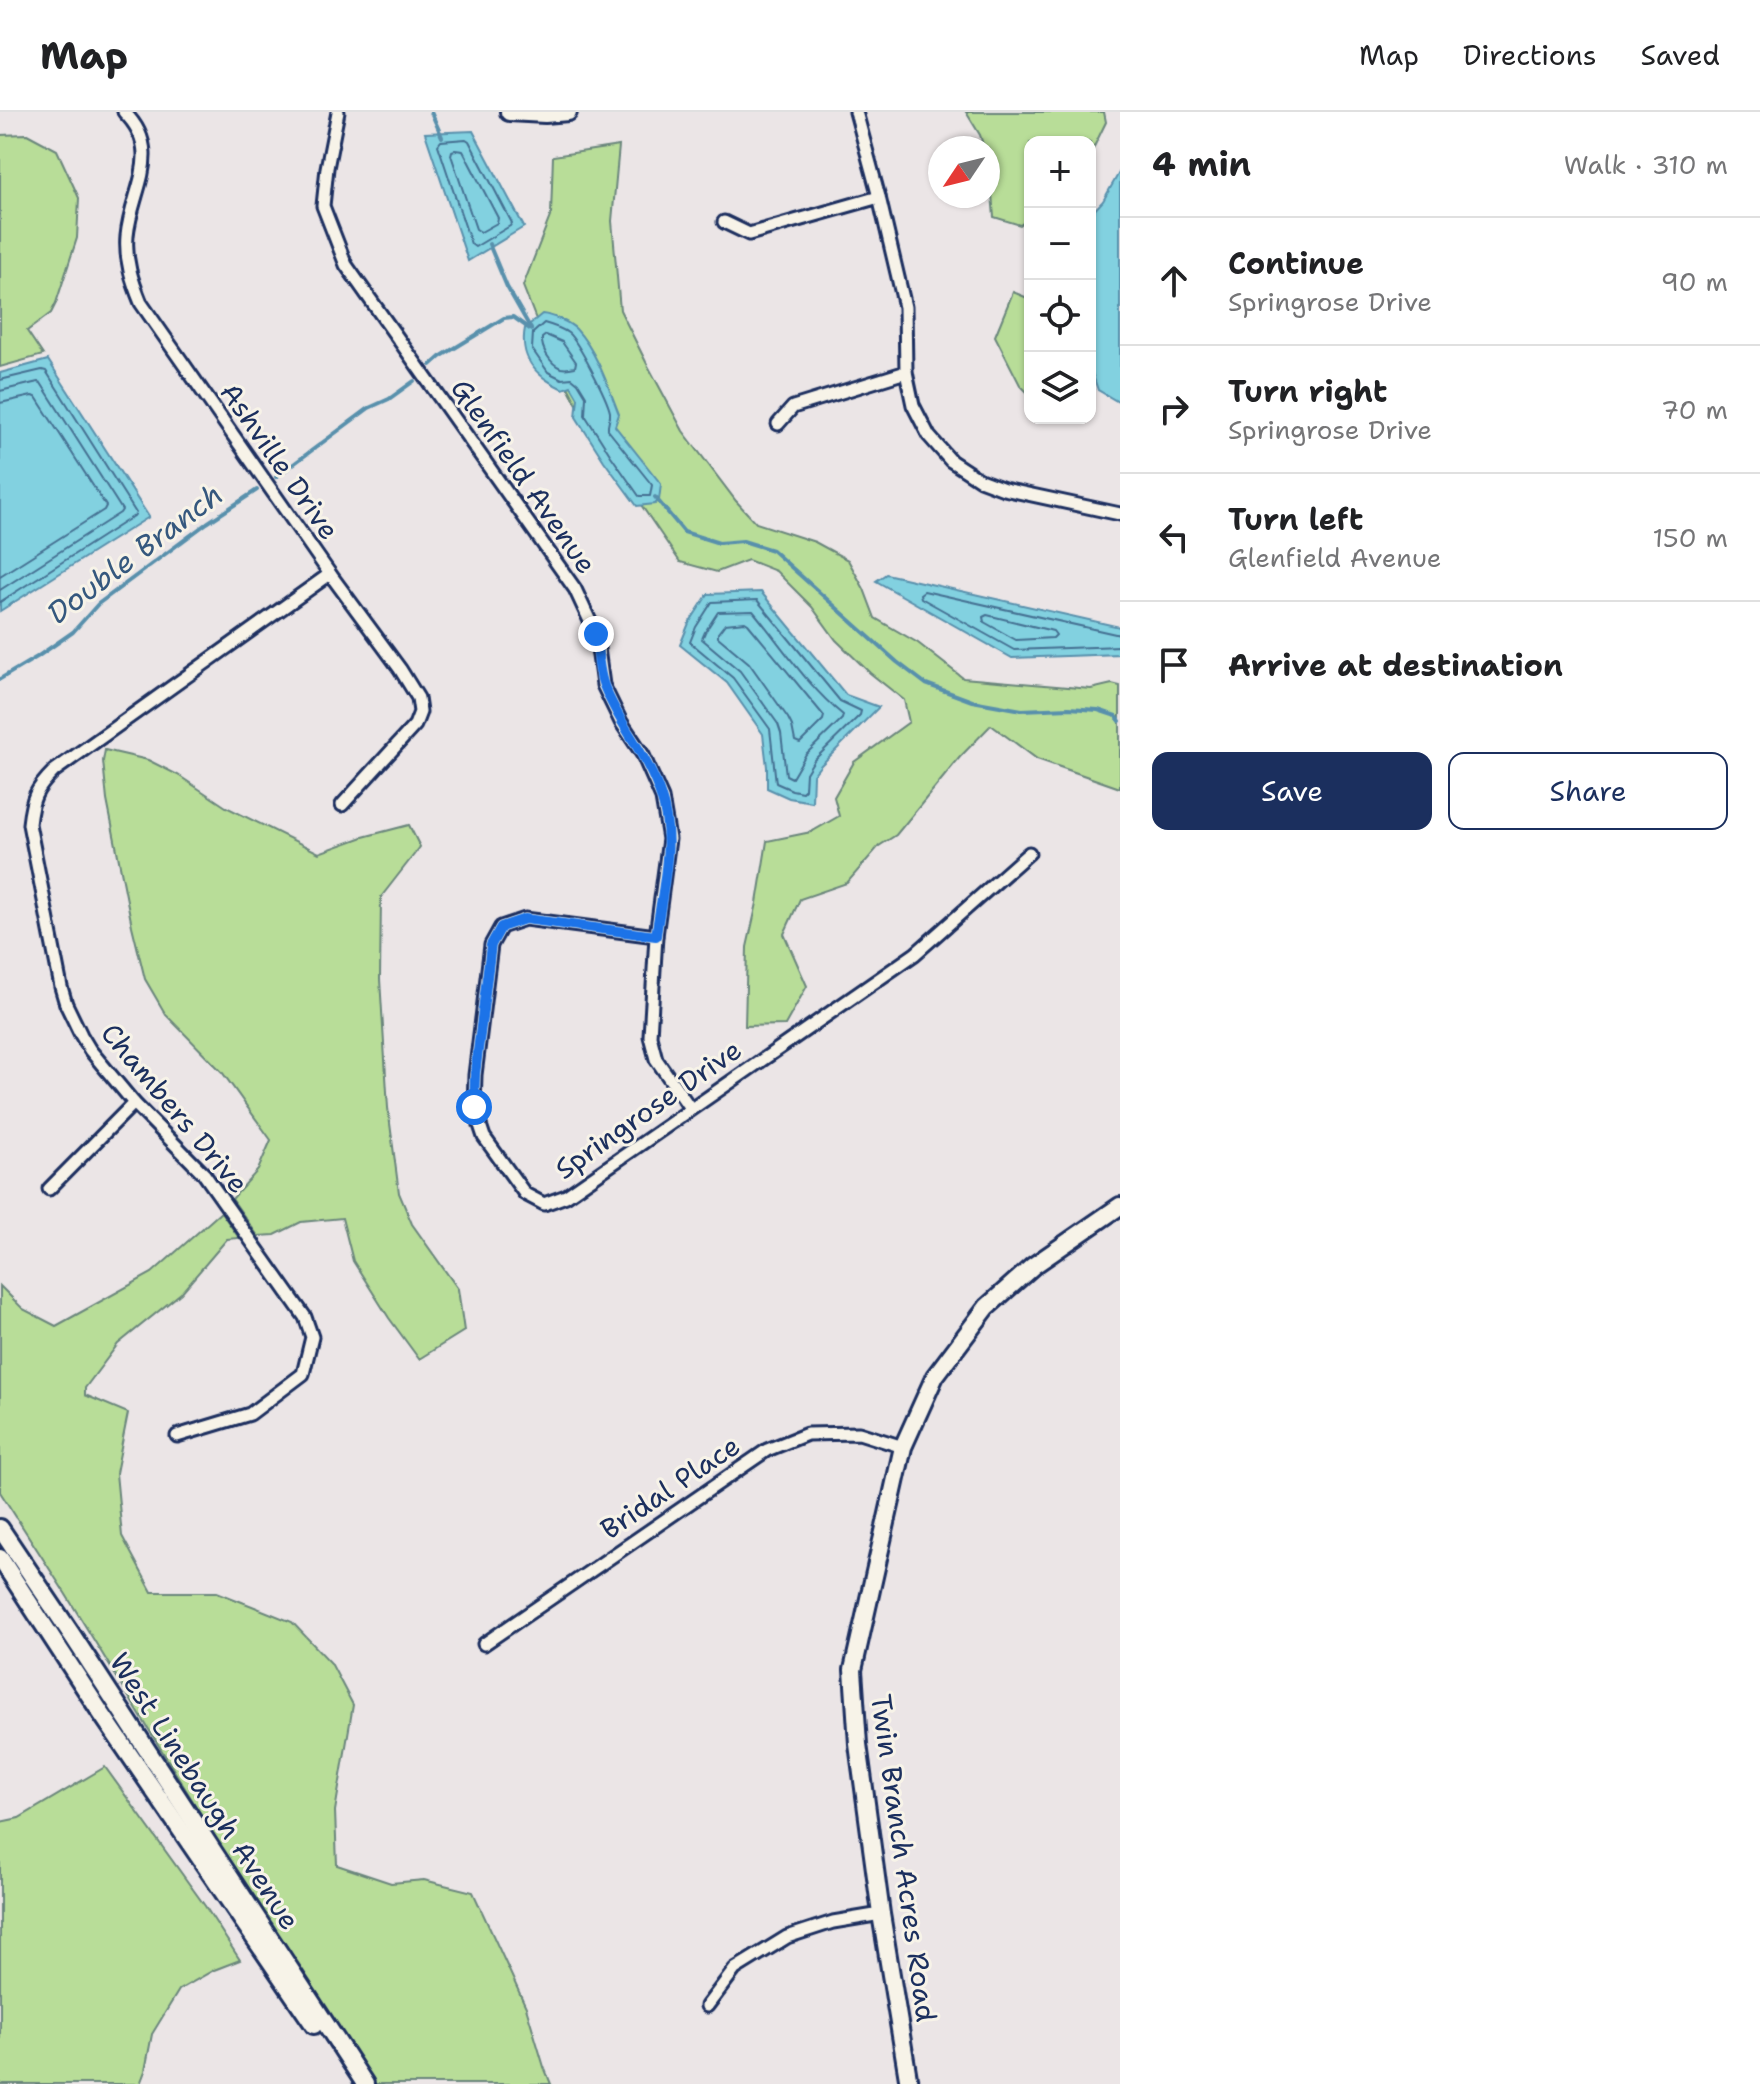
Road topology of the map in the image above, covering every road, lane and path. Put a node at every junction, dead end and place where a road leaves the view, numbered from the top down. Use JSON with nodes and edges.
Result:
{"nodes":[{"id":1,"x":124,"y":112,"type":"edge"},
{"id":2,"x":338,"y":112,"type":"edge"},
{"id":3,"x":509,"y":112,"type":"edge"},
{"id":4,"x":568,"y":112,"type":"edge"},
{"id":5,"x":856,"y":112,"type":"edge"},
{"id":6,"x":879,"y":197,"type":"junction"},
{"id":7,"x":724,"y":222,"type":"dead end"},
{"id":8,"x":906,"y":372,"type":"junction"},
{"id":9,"x":778,"y":424,"type":"dead end"},
{"id":10,"x":1120,"y":514,"type":"edge"},
{"id":11,"x":330,"y":574,"type":"junction"},
{"id":12,"x":342,"y":805,"type":"dead end"},
{"id":13,"x":1029,"y":853,"type":"dead end"},
{"id":14,"x":656,"y":936,"type":"junction"},
{"id":15,"x":134,"y":1103,"type":"junction"},
{"id":16,"x":690,"y":1108,"type":"junction"},
{"id":17,"x":49,"y":1189,"type":"dead end"},
{"id":18,"x":1120,"y":1206,"type":"edge"},
{"id":19,"x":177,"y":1436,"type":"dead end"},
{"id":20,"x":903,"y":1447,"type":"junction"},
{"id":21,"x":0,"y":1528,"type":"edge"},
{"id":22,"x":0,"y":1558,"type":"edge"},
{"id":23,"x":72,"y":1635,"type":"junction"},
{"id":24,"x":484,"y":1644,"type":"dead end"},
{"id":25,"x":56,"y":1646,"type":"junction"},
{"id":26,"x":116,"y":1703,"type":"junction"},
{"id":27,"x":101,"y":1713,"type":"junction"},
{"id":28,"x":881,"y":1914,"type":"junction"},
{"id":29,"x":707,"y":2006,"type":"dead end"},
{"id":30,"x":356,"y":2084,"type":"edge"},
{"id":31,"x":365,"y":2084,"type":"edge"},
{"id":32,"x":909,"y":2084,"type":"edge"}],
"edges":[{"from":1,"to":11,"type":"street","name":"Ashville Drive"},
{"from":2,"to":14,"type":"street","name":"Glenfield Avenue"},
{"from":3,"to":4,"type":"main road"},
{"from":5,"to":6,"type":"street"},
{"from":6,"to":7,"type":"street"},
{"from":6,"to":8,"type":"street"},
{"from":8,"to":9,"type":"street"},
{"from":8,"to":10,"type":"street"},
{"from":11,"to":12,"type":"street","name":"Ashville Drive"},
{"from":11,"to":15,"type":"street","name":"Chambers Drive"},
{"from":13,"to":16,"type":"street","name":"Springrose Drive"},
{"from":14,"to":16,"type":"street","name":"Glenfield Avenue"},
{"from":14,"to":16,"type":"street","name":"Springrose Drive"},
{"from":15,"to":17,"type":"street"},
{"from":15,"to":19,"type":"street","name":"Chambers Drive"},
{"from":18,"to":20,"type":"main road","name":"Twin Branch Acres Road"},
{"from":20,"to":24,"type":"street","name":"Bridal Place"},
{"from":20,"to":28,"type":"main road","name":"Twin Branch Acres Road"},
{"from":21,"to":23,"type":"main road","name":"West Linebaugh Avenue"},
{"from":22,"to":25,"type":"main road","name":"West Linebaugh Avenue"},
{"from":23,"to":25,"type":"main road"},
{"from":23,"to":26,"type":"main road","name":"West Linebaugh Avenue"},
{"from":25,"to":27,"type":"main road","name":"West Linebaugh Avenue"},
{"from":26,"to":27,"type":"main road"},
{"from":26,"to":31,"type":"main road","name":"West Linebaugh Avenue"},
{"from":27,"to":30,"type":"main road","name":"West Linebaugh Avenue"},
{"from":28,"to":29,"type":"street"},
{"from":28,"to":32,"type":"main road","name":"Twin Branch Acres Road"}]}
